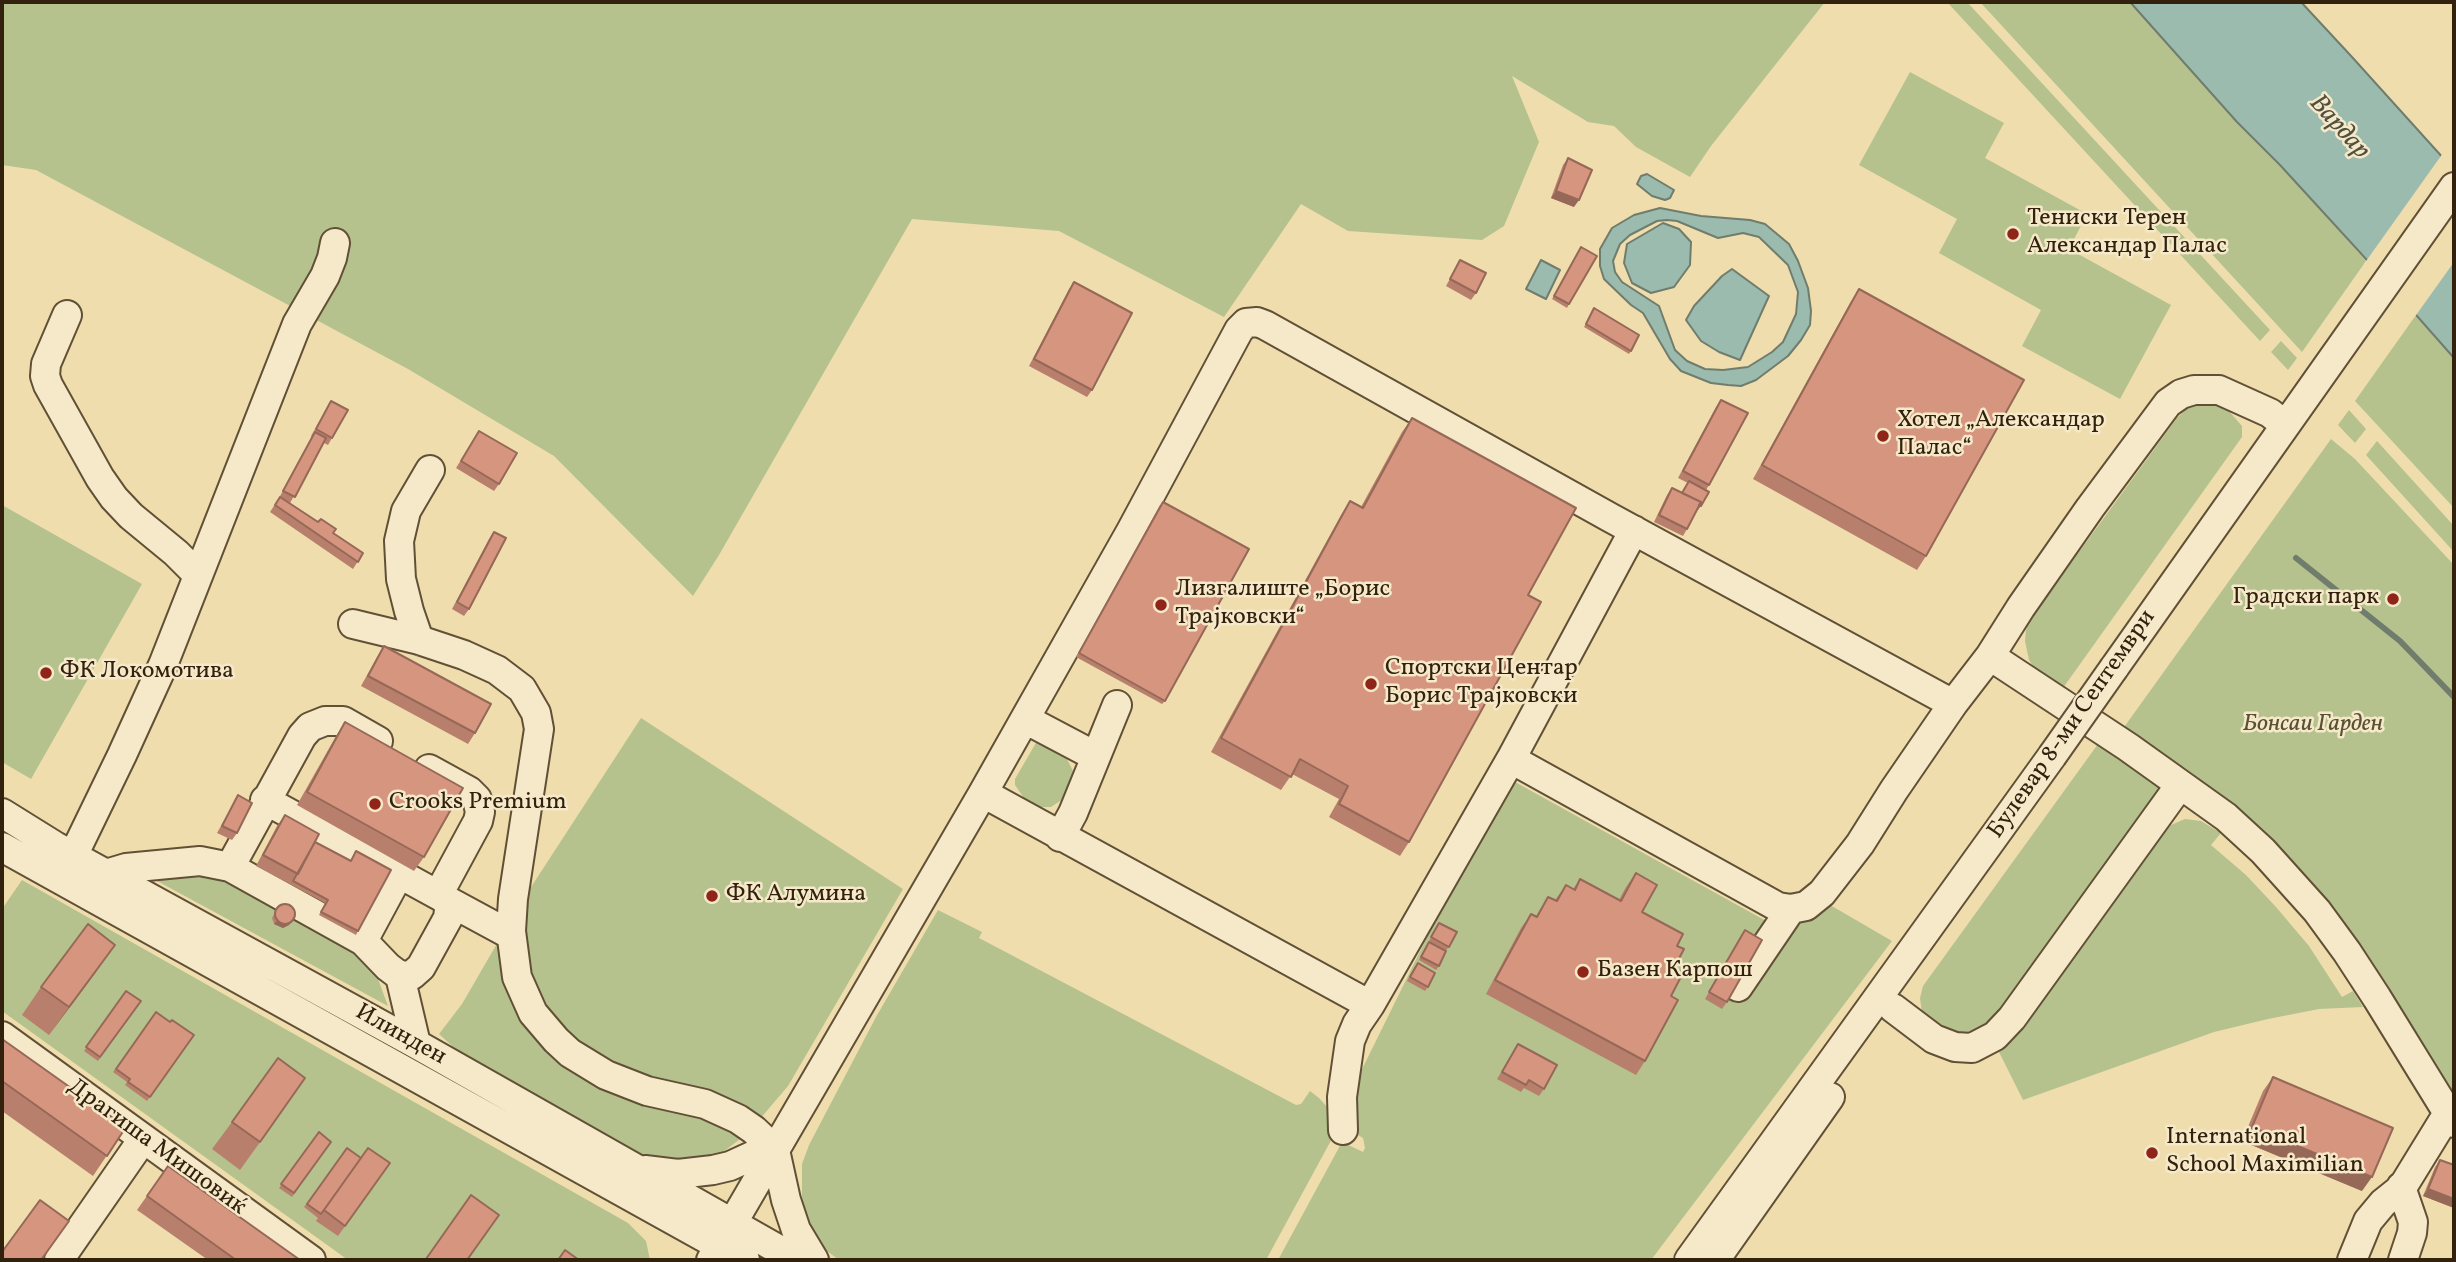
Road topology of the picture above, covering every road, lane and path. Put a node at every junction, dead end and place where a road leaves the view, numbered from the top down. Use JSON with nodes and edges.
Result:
{"nodes":[{"id":1,"x":2454,"y":187,"type":"edge"},
{"id":2,"x":2454,"y":219,"type":"edge"},
{"id":3,"x":335,"y":243,"type":"dead end"},
{"id":4,"x":67,"y":315,"type":"dead end"},
{"id":5,"x":2313,"y":402,"type":"junction"},
{"id":6,"x":2285,"y":425,"type":"junction"},
{"id":7,"x":430,"y":470,"type":"dead end"},
{"id":8,"x":1634,"y":530,"type":"junction"},
{"id":9,"x":198,"y":575,"type":"junction"},
{"id":10,"x":353,"y":624,"type":"dead end"},
{"id":11,"x":419,"y":640,"type":"junction"},
{"id":12,"x":1990,"y":656,"type":"junction"},
{"id":13,"x":2120,"y":673,"type":"junction"},
{"id":14,"x":1953,"y":704,"type":"junction"},
{"id":15,"x":1117,"y":705,"type":"dead end"},
{"id":16,"x":1025,"y":719,"type":"junction"},
{"id":17,"x":1095,"y":756,"type":"junction"},
{"id":18,"x":1511,"y":759,"type":"junction"},
{"id":19,"x":2060,"y":759,"type":"junction"},
{"id":20,"x":2180,"y":785,"type":"junction"},
{"id":21,"x":984,"y":793,"type":"junction"},
{"id":22,"x":265,"y":800,"type":"junction"},
{"id":23,"x":2,"y":813,"type":"edge"},
{"id":24,"x":1060,"y":837,"type":"junction"},
{"id":25,"x":2,"y":847,"type":"edge"},
{"id":26,"x":73,"y":856,"type":"junction"},
{"id":27,"x":230,"y":867,"type":"junction"},
{"id":28,"x":106,"y":874,"type":"junction"},
{"id":29,"x":399,"y":874,"type":"junction"},
{"id":30,"x":444,"y":898,"type":"junction"},
{"id":31,"x":1791,"y":909,"type":"junction"},
{"id":32,"x":511,"y":935,"type":"junction"},
{"id":33,"x":363,"y":941,"type":"junction"},
{"id":34,"x":400,"y":976,"type":"junction"},
{"id":35,"x":1738,"y":987,"type":"edge"},
{"id":36,"x":1370,"y":1005,"type":"junction"},
{"id":37,"x":1893,"y":1007,"type":"junction"},
{"id":38,"x":2,"y":1036,"type":"edge"},
{"id":39,"x":416,"y":1044,"type":"junction"},
{"id":40,"x":2451,"y":1118,"type":"edge"},
{"id":41,"x":1343,"y":1130,"type":"dead end"},
{"id":42,"x":143,"y":1139,"type":"junction"},
{"id":43,"x":775,"y":1150,"type":"junction"},
{"id":44,"x":633,"y":1167,"type":"junction"},
{"id":45,"x":2401,"y":1187,"type":"junction"},
{"id":46,"x":721,"y":1243,"type":"edge"},
{"id":47,"x":59,"y":1260,"type":"edge"},
{"id":48,"x":311,"y":1260,"type":"edge"},
{"id":49,"x":745,"y":1260,"type":"edge"},
{"id":50,"x":797,"y":1260,"type":"edge"},
{"id":51,"x":814,"y":1260,"type":"edge"},
{"id":52,"x":1689,"y":1260,"type":"edge"},
{"id":53,"x":1715,"y":1260,"type":"edge"},
{"id":54,"x":2352,"y":1260,"type":"edge"},
{"id":55,"x":2403,"y":1260,"type":"edge"}],
"edges":[{"from":1,"to":5,"type":"street","name":"Булевар 8-ми Септември"},
{"from":2,"to":5,"type":"street","name":"Булевар 8-ми Септември"},
{"from":3,"to":9,"type":"street"},
{"from":4,"to":9,"type":"street"},
{"from":5,"to":6,"type":"street","name":"Булевар 8-ми Септември"},
{"from":5,"to":13,"type":"street","name":"Булевар 8-ми Септември"},
{"from":6,"to":12,"type":"street"},
{"from":6,"to":13,"type":"street","name":"Булевар 8-ми Септември"},
{"from":7,"to":11,"type":"street"},
{"from":8,"to":14,"type":"street"},
{"from":8,"to":16,"type":"street"},
{"from":8,"to":18,"type":"street"},
{"from":9,"to":26,"type":"street"},
{"from":10,"to":11,"type":"street"},
{"from":11,"to":32,"type":"street"},
{"from":12,"to":14,"type":"street"},
{"from":12,"to":20,"type":"street"},
{"from":13,"to":19,"type":"street","name":"Булевар 8-ми Септември","bridge":true},
{"from":14,"to":31,"type":"street"},
{"from":15,"to":17,"type":"street"},
{"from":16,"to":17,"type":"street"},
{"from":16,"to":21,"type":"street"},
{"from":17,"to":24,"type":"street"},
{"from":18,"to":31,"type":"street"},
{"from":18,"to":36,"type":"street"},
{"from":19,"to":37,"type":"street","name":"Булевар 8-ми Септември"},
{"from":19,"to":52,"type":"street","name":"Булевар 8-ми Септември"},
{"from":20,"to":37,"type":"street"},
{"from":20,"to":40,"type":"street"},
{"from":21,"to":24,"type":"street"},
{"from":21,"to":43,"type":"street"},
{"from":22,"to":27,"type":"street"},
{"from":22,"to":29,"type":"street"},
{"from":22,"to":30,"type":"street"},
{"from":23,"to":26,"type":"street","name":"Илинден"},
{"from":24,"to":36,"type":"street"},
{"from":25,"to":46,"type":"street","name":"Илинден"},
{"from":26,"to":28,"type":"street","name":"Илинден"},
{"from":27,"to":28,"type":"street"},
{"from":27,"to":33,"type":"street"},
{"from":28,"to":39,"type":"street","name":"Илинден"},
{"from":29,"to":30,"type":"street"},
{"from":29,"to":33,"type":"street"},
{"from":30,"to":32,"type":"street"},
{"from":30,"to":34,"type":"street"},
{"from":31,"to":35,"type":"street"},
{"from":32,"to":43,"type":"street"},
{"from":33,"to":34,"type":"street"},
{"from":34,"to":39,"type":"street"},
{"from":36,"to":41,"type":"street"},
{"from":37,"to":53,"type":"street","name":"Булевар 8-ми Септември"},
{"from":38,"to":42,"type":"street","name":"Драгиша Мишовиќ"},
{"from":39,"to":44,"type":"street","name":"Илинден"},
{"from":40,"to":45,"type":"street"},
{"from":42,"to":47,"type":"street"},
{"from":42,"to":48,"type":"street","name":"Драгиша Мишовиќ"},
{"from":43,"to":44,"type":"street"},
{"from":43,"to":46,"type":"street"},
{"from":43,"to":51,"type":"street"},
{"from":44,"to":46,"type":"street","name":"Илинден"},
{"from":45,"to":54,"type":"street"},
{"from":45,"to":55,"type":"street"},
{"from":46,"to":49,"type":"street","name":"Илинден"},
{"from":46,"to":50,"type":"street","name":"Илинден"}]}
